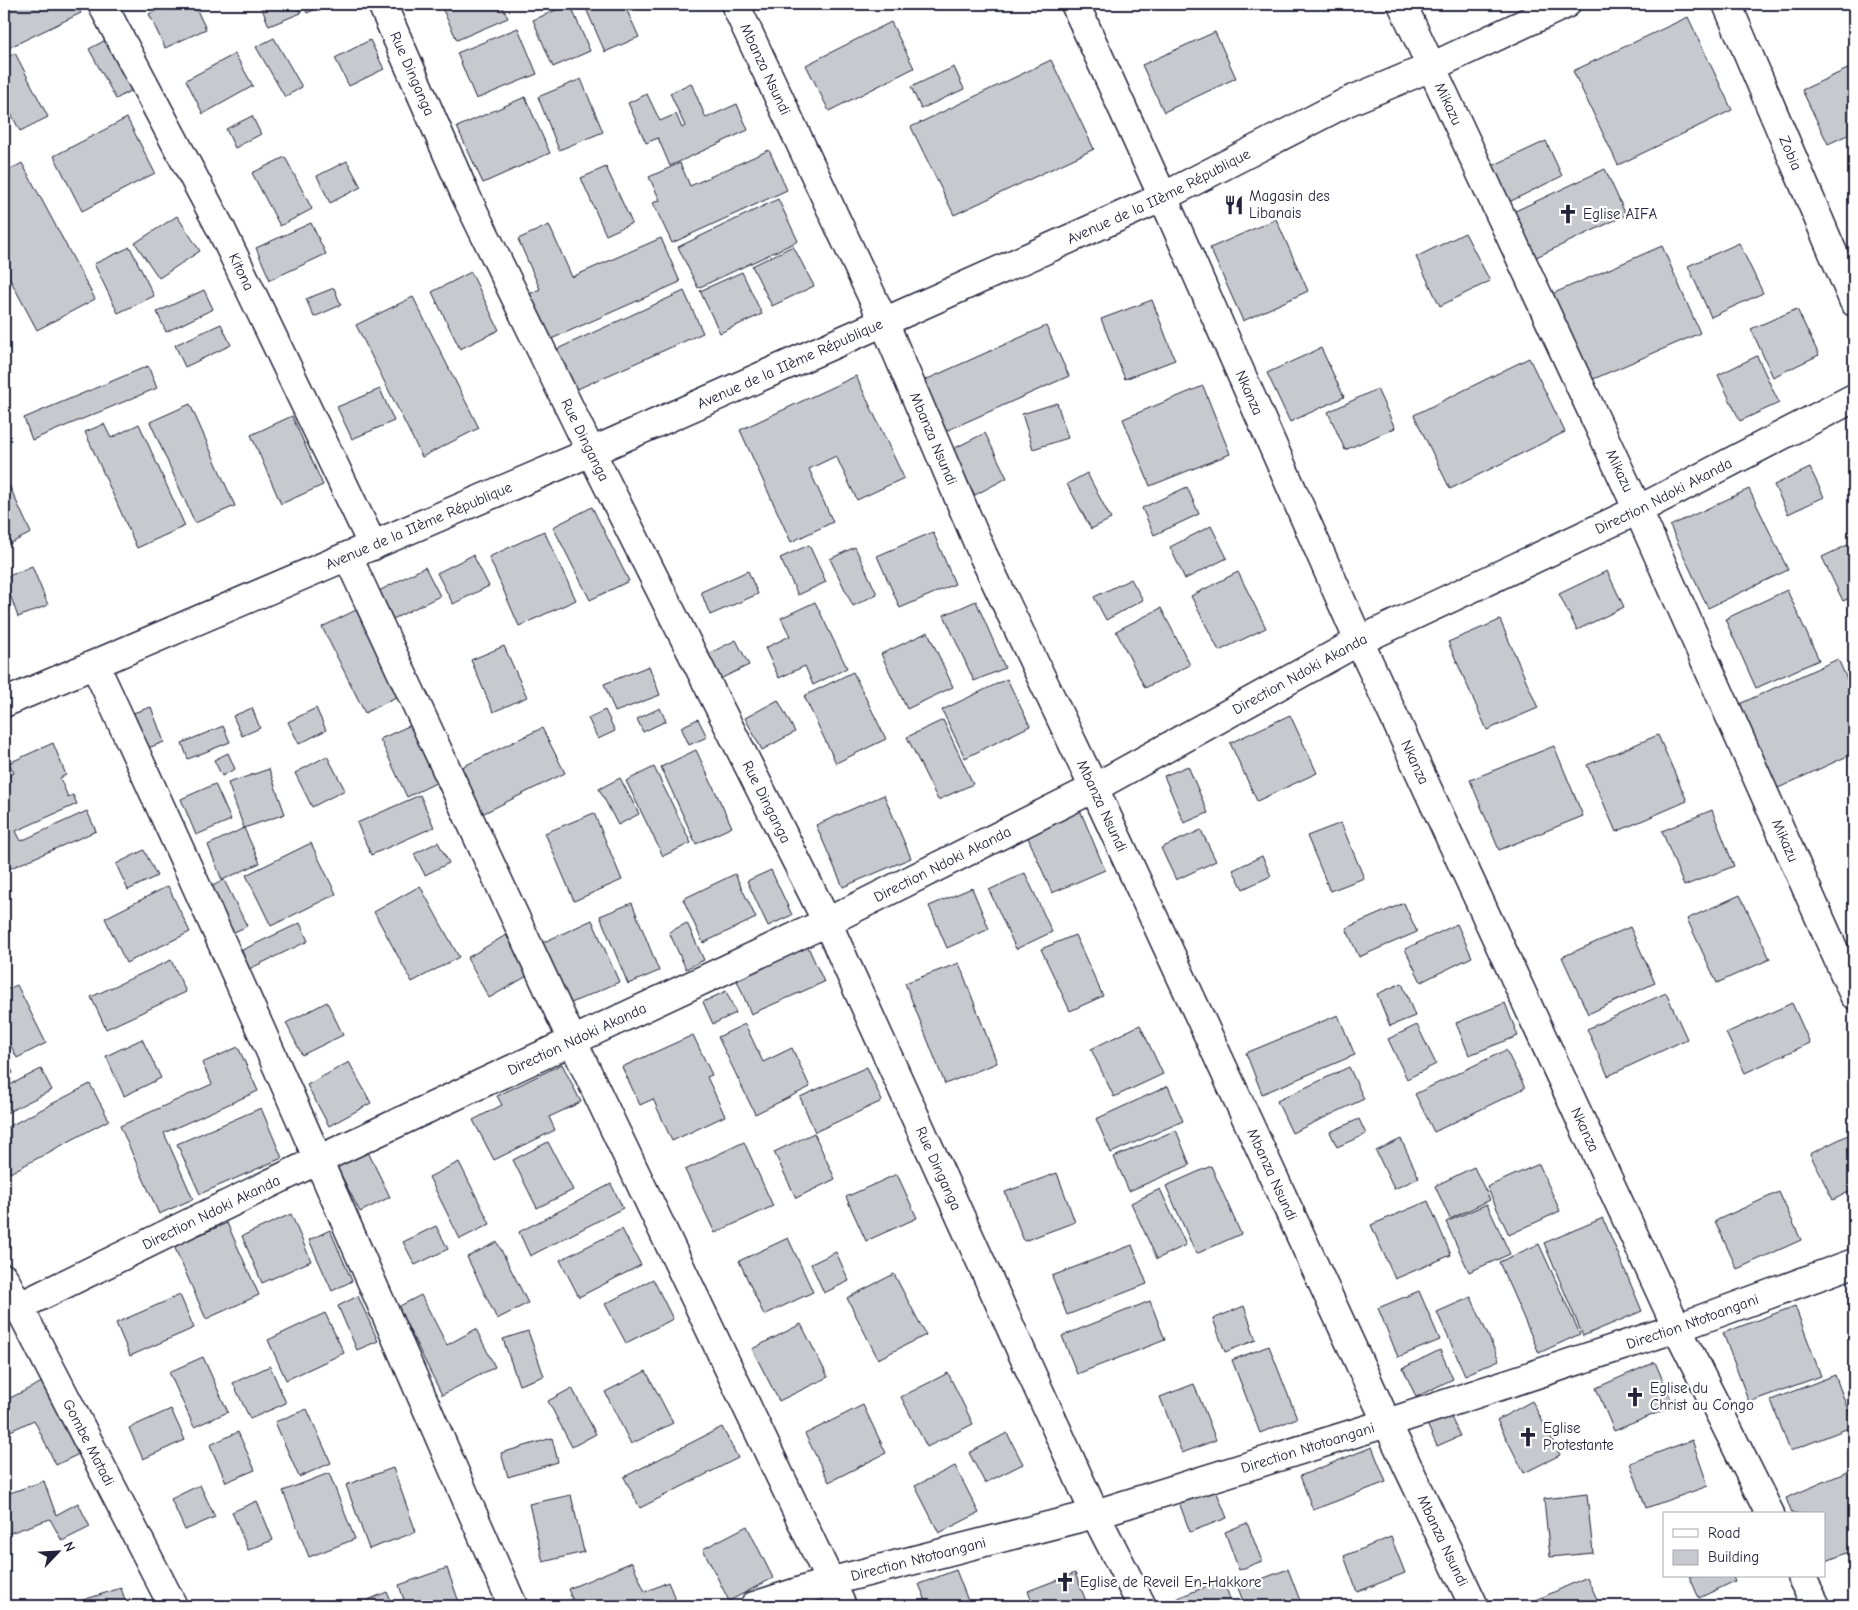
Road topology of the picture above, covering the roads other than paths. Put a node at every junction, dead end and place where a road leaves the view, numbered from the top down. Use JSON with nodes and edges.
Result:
{"nodes":[{"id":1,"x":102,"y":4,"type":"edge"},
{"id":2,"x":382,"y":4,"type":"edge"},
{"id":3,"x":734,"y":4,"type":"edge"},
{"id":4,"x":1075,"y":4,"type":"edge"},
{"id":5,"x":1402,"y":4,"type":"edge"},
{"id":6,"x":1566,"y":4,"type":"edge"},
{"id":7,"x":1727,"y":4,"type":"edge"},
{"id":8,"x":1431,"y":67,"type":"junction"},
{"id":9,"x":1163,"y":197,"type":"junction"},
{"id":10,"x":1854,"y":302,"type":"edge"},
{"id":11,"x":884,"y":322,"type":"junction"},
{"id":12,"x":1854,"y":398,"type":"edge"},
{"id":13,"x":591,"y":452,"type":"junction"},
{"id":14,"x":1638,"y":510,"type":"junction"},
{"id":15,"x":373,"y":546,"type":"junction"},
{"id":16,"x":348,"y":557,"type":"junction"},
{"id":17,"x":1359,"y":641,"type":"junction"},
{"id":18,"x":95,"y":665,"type":"junction"},
{"id":19,"x":4,"y":703,"type":"edge"},
{"id":20,"x":1094,"y":788,"type":"junction"},
{"id":21,"x":827,"y":922,"type":"junction"},
{"id":22,"x":1854,"y":995,"type":"edge"},
{"id":23,"x":572,"y":1040,"type":"junction"},
{"id":24,"x":318,"y":1160,"type":"junction"},
{"id":25,"x":1854,"y":1263,"type":"edge"},
{"id":26,"x":4,"y":1278,"type":"edge"},
{"id":27,"x":18,"y":1307,"type":"junction"},
{"id":28,"x":1677,"y":1328,"type":"junction"},
{"id":29,"x":1387,"y":1423,"type":"junction"},
{"id":30,"x":1769,"y":1512,"type":"edge"},
{"id":31,"x":1095,"y":1514,"type":"junction"},
{"id":32,"x":1802,"y":1578,"type":"edge"},
{"id":33,"x":832,"y":1581,"type":"junction"},
{"id":34,"x":173,"y":1606,"type":"edge"},
{"id":35,"x":513,"y":1606,"type":"edge"},
{"id":36,"x":754,"y":1606,"type":"edge"},
{"id":37,"x":842,"y":1606,"type":"edge"},
{"id":38,"x":1142,"y":1606,"type":"edge"},
{"id":39,"x":1474,"y":1606,"type":"edge"},
{"id":40,"x":1816,"y":1606,"type":"edge"}],
"edges":[{"from":1,"to":15,"type":"street","name":"Kitona"},
{"from":2,"to":13,"type":"street","name":"Rue Dinganga"},
{"from":3,"to":11,"type":"street","name":"Mbanza Nsundi"},
{"from":4,"to":9,"type":"street","name":"Nkanza"},
{"from":5,"to":8,"type":"street","name":"Mikazu"},
{"from":6,"to":8,"type":"street","name":"Avenue de la IIème République"},
{"from":7,"to":10,"type":"street","name":"Zobia"},
{"from":8,"to":9,"type":"street","name":"Avenue de la IIème République"},
{"from":8,"to":14,"type":"street","name":"Mikazu"},
{"from":9,"to":11,"type":"street","name":"Avenue de la IIème République"},
{"from":9,"to":17,"type":"street","name":"Nkanza"},
{"from":11,"to":13,"type":"street","name":"Avenue de la IIème République"},
{"from":11,"to":20,"type":"street","name":"Mbanza Nsundi"},
{"from":12,"to":14,"type":"street","name":"Direction Ndoki Akanda"},
{"from":13,"to":15,"type":"street","name":"Avenue de la IIème République"},
{"from":13,"to":21,"type":"street","name":"Rue Dinganga"},
{"from":14,"to":17,"type":"street","name":"Direction Ndoki Akanda"},
{"from":14,"to":22,"type":"street","name":"Mikazu"},
{"from":15,"to":16,"type":"street","name":"Avenue de la IIème République"},
{"from":16,"to":18,"type":"street","name":"Avenue de la IIème République"},
{"from":16,"to":23,"type":"street"},
{"from":17,"to":20,"type":"street","name":"Direction Ndoki Akanda"},
{"from":17,"to":28,"type":"street","name":"Nkanza"},
{"from":18,"to":19,"type":"street","name":"Avenue de la IIème République"},
{"from":18,"to":24,"type":"street"},
{"from":20,"to":21,"type":"street","name":"Direction Ndoki Akanda"},
{"from":20,"to":29,"type":"street","name":"Mbanza Nsundi"},
{"from":21,"to":23,"type":"street","name":"Direction Ndoki Akanda"},
{"from":21,"to":31,"type":"street","name":"Rue Dinganga"},
{"from":23,"to":24,"type":"street","name":"Direction Ndoki Akanda"},
{"from":23,"to":33,"type":"street"},
{"from":24,"to":27,"type":"street","name":"Direction Ndoki Akanda"},
{"from":24,"to":35,"type":"street"},
{"from":25,"to":28,"type":"street","name":"Direction Ntotoangani"},
{"from":26,"to":27,"type":"street","name":"Gombe Matadi"},
{"from":27,"to":34,"type":"street","name":"Gombe Matadi"},
{"from":28,"to":29,"type":"street","name":"Direction Ntotoangani"},
{"from":28,"to":30,"type":"street","name":"Nkanza"},
{"from":29,"to":31,"type":"street","name":"Direction Ntotoangani"},
{"from":29,"to":39,"type":"street","name":"Mbanza Nsundi"},
{"from":31,"to":33,"type":"street","name":"Direction Ntotoangani"},
{"from":31,"to":38,"type":"street","name":"Rue Dinganga"},
{"from":32,"to":40,"type":"street"},
{"from":33,"to":36,"type":"street","name":"Direction Ntotoangani"},
{"from":33,"to":37,"type":"street"}]}
